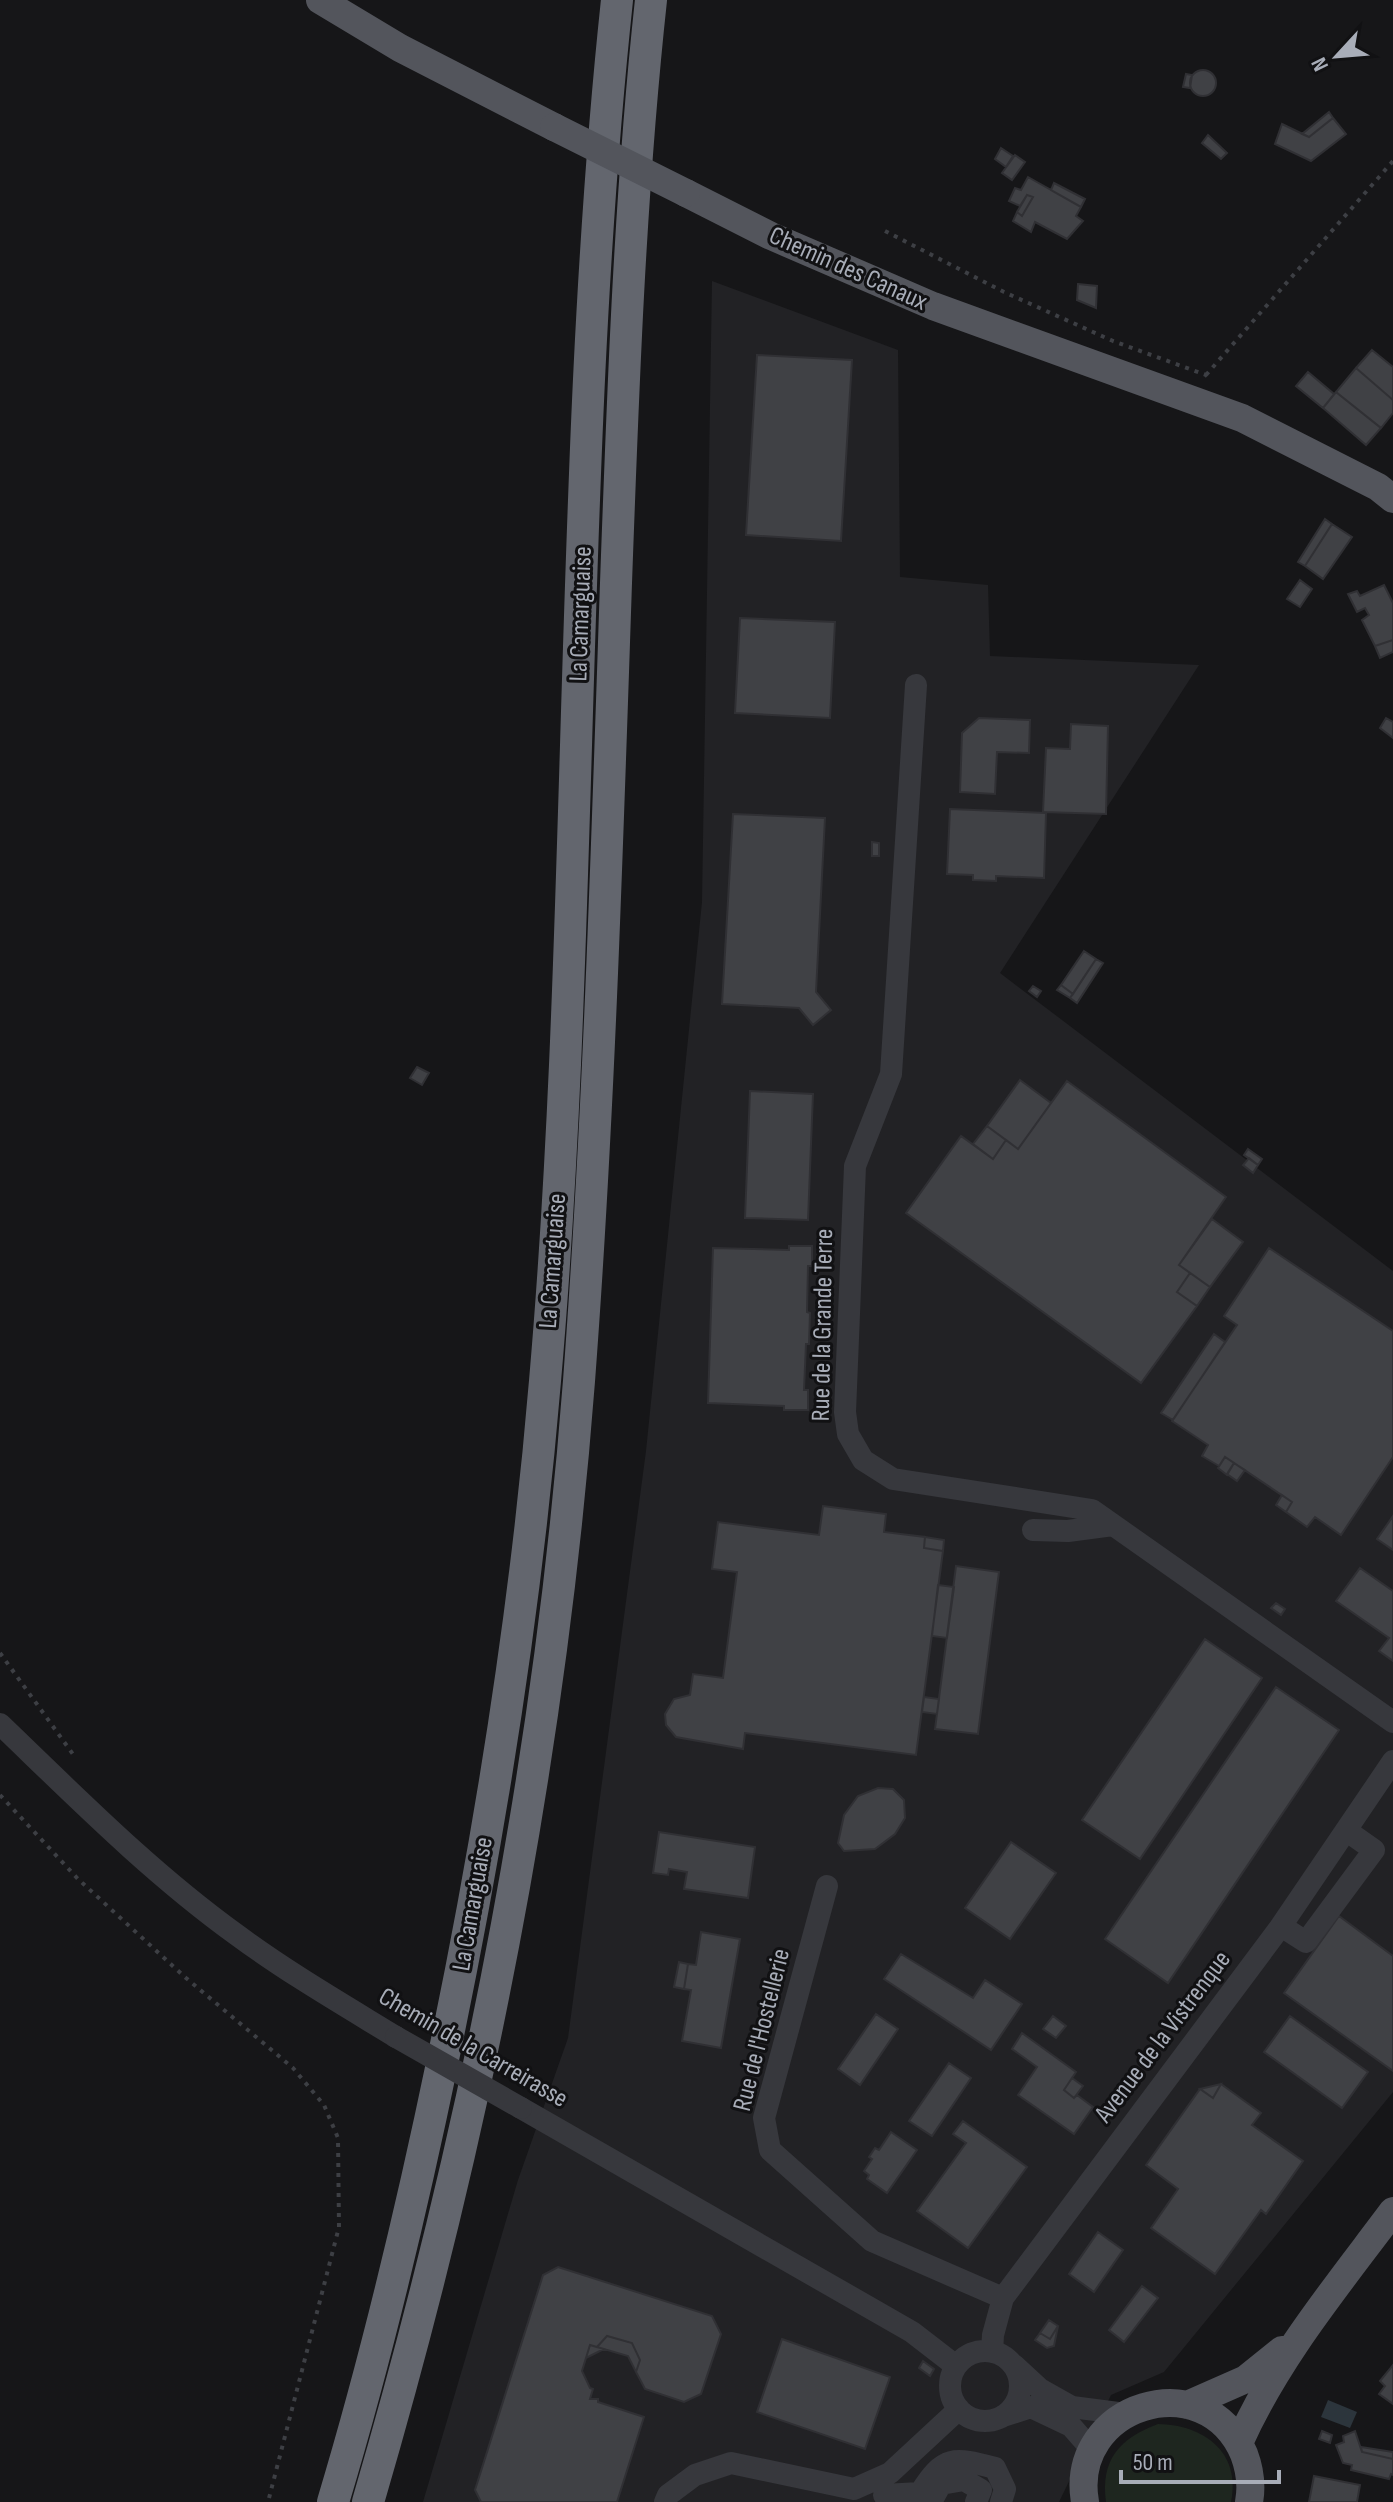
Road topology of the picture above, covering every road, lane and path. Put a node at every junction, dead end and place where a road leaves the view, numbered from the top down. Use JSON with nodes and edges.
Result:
{"nodes":[{"id":1,"x":320,"y":0,"type":"edge"},
{"id":2,"x":617,"y":0,"type":"edge"},
{"id":3,"x":651,"y":0,"type":"edge"},
{"id":4,"x":1393,"y":161,"type":"edge"},
{"id":5,"x":885,"y":231,"type":"dead end"},
{"id":6,"x":1206,"y":375,"type":"junction"},
{"id":7,"x":1217,"y":385,"type":"dead end"},
{"id":8,"x":1393,"y":499,"type":"edge"},
{"id":9,"x":916,"y":685,"type":"dead end"},
{"id":10,"x":1113,"y":1525,"type":"junction"},
{"id":11,"x":1033,"y":1530,"type":"dead end"},
{"id":12,"x":0,"y":1653,"type":"edge"},
{"id":13,"x":1393,"y":1722,"type":"edge"},
{"id":14,"x":0,"y":1724,"type":"edge"},
{"id":15,"x":75,"y":1757,"type":"dead end"},
{"id":16,"x":1393,"y":1761,"type":"edge"},
{"id":17,"x":0,"y":1795,"type":"edge"},
{"id":18,"x":1347,"y":1831,"type":"junction"},
{"id":19,"x":827,"y":1886,"type":"dead end"},
{"id":20,"x":1281,"y":1926,"type":"junction"},
{"id":21,"x":1393,"y":2211,"type":"edge"},
{"id":22,"x":1003,"y":2298,"type":"junction"},
{"id":23,"x":1301,"y":2334,"type":"junction"},
{"id":24,"x":1002,"y":2357,"type":"junction"},
{"id":25,"x":956,"y":2366,"type":"junction"},
{"id":26,"x":1187,"y":2405,"type":"junction"},
{"id":27,"x":959,"y":2409,"type":"junction"},
{"id":28,"x":1126,"y":2414,"type":"junction"},
{"id":29,"x":998,"y":2418,"type":"junction"},
{"id":30,"x":1239,"y":2443,"type":"junction"},
{"id":31,"x":1092,"y":2450,"type":"junction"},
{"id":32,"x":884,"y":2491,"type":"edge"},
{"id":33,"x":1083,"y":2499,"type":"edge"},
{"id":34,"x":268,"y":2502,"type":"edge"},
{"id":35,"x":333,"y":2502,"type":"edge"},
{"id":36,"x":368,"y":2502,"type":"edge"},
{"id":37,"x":665,"y":2502,"type":"edge"},
{"id":38,"x":931,"y":2502,"type":"edge"},
{"id":39,"x":976,"y":2502,"type":"edge"},
{"id":40,"x":1001,"y":2502,"type":"edge"},
{"id":41,"x":1249,"y":2502,"type":"edge"}],
"edges":[{"from":1,"to":8,"type":"main road","name":"Chemin des Canaux","bridge":true},
{"from":2,"to":35,"type":"highway","name":"La Camarguaise"},
{"from":3,"to":36,"type":"highway","name":"La Camarguaise"},
{"from":4,"to":6,"type":"path"},
{"from":5,"to":6,"type":"path"},
{"from":6,"to":7,"type":"path"},
{"from":9,"to":10,"type":"street","name":"Rue de la Grande Terre"},
{"from":10,"to":11,"type":"street"},
{"from":10,"to":13,"type":"street","name":"Rue de la Grande Terre"},
{"from":12,"to":15,"type":"path"},
{"from":14,"to":25,"type":"street","name":"Chemin de la Carreirasse","bridge":true},
{"from":16,"to":18,"type":"street","name":"Avenue de la Vistrenque"},
{"from":17,"to":34,"type":"path"},
{"from":18,"to":20,"type":"street","name":"Avenue de la Vistrenque"},
{"from":18,"to":20,"type":"street"},
{"from":19,"to":22,"type":"street","name":"Rue de l'Hostellerie"},
{"from":20,"to":22,"type":"street","name":"Avenue de la Vistrenque"},
{"from":21,"to":23,"type":"main road"},
{"from":22,"to":24,"type":"street","name":"Avenue de la Vistrenque"},
{"from":23,"to":26,"type":"main road"},
{"from":23,"to":30,"type":"main road"},
{"from":24,"to":25,"type":"street"},
{"from":24,"to":28,"type":"street"},
{"from":24,"to":29,"type":"street"},
{"from":25,"to":27,"type":"street"},
{"from":26,"to":28,"type":"main road"},
{"from":26,"to":30,"type":"main road"},
{"from":27,"to":29,"type":"street"},
{"from":27,"to":32,"type":"street"},
{"from":28,"to":31,"type":"main road"},
{"from":29,"to":31,"type":"street"},
{"from":30,"to":41,"type":"main road"},
{"from":31,"to":33,"type":"main road"},
{"from":32,"to":37,"type":"street"},
{"from":32,"to":40,"type":"street"},
{"from":38,"to":39,"type":"street"}]}
